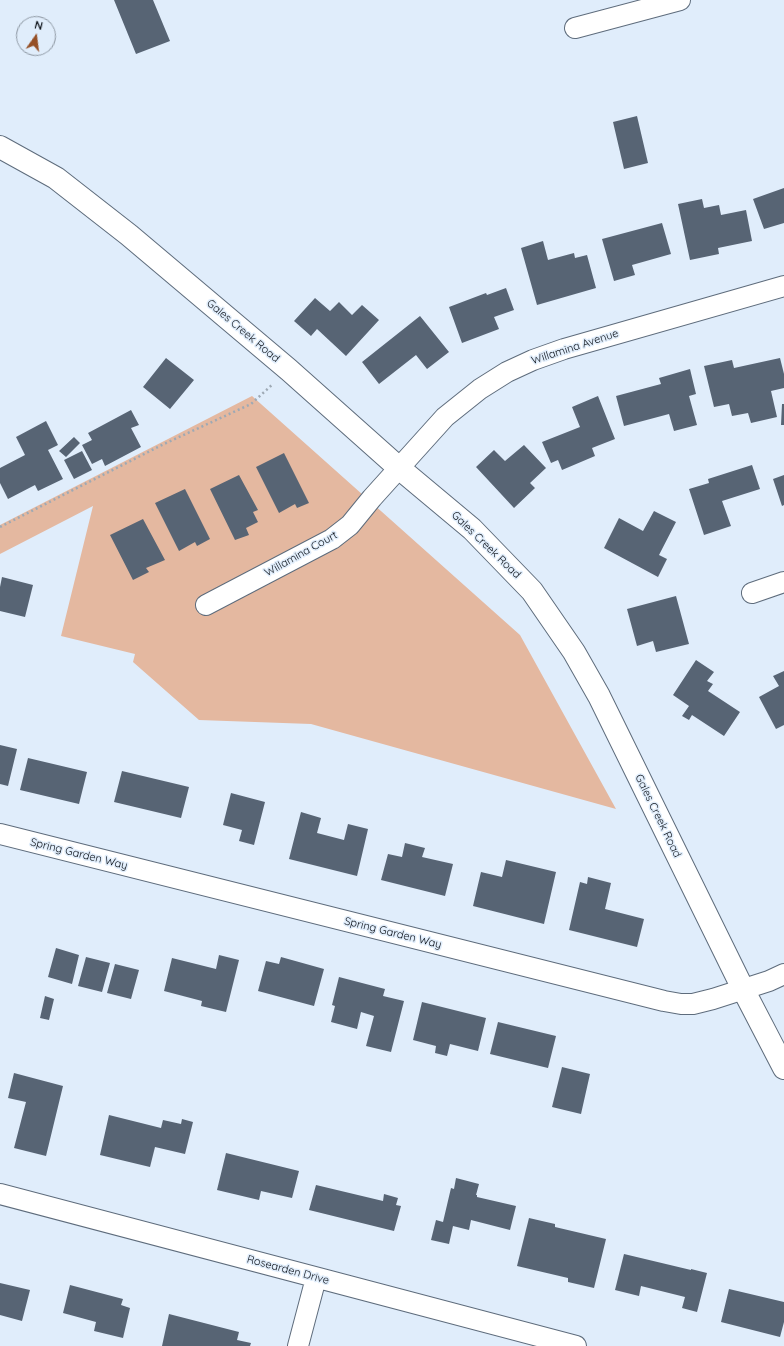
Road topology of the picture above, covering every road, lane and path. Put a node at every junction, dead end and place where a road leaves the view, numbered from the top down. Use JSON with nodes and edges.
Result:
{"nodes":[{"id":1,"x":680,"y":0,"type":"edge"},
{"id":2,"x":575,"y":28,"type":"dead end"},
{"id":3,"x":0,"y":147,"type":"edge"},
{"id":4,"x":784,"y":286,"type":"edge"},
{"id":5,"x":289,"y":370,"type":"junction"},
{"id":6,"x":400,"y":468,"type":"junction"},
{"id":7,"x":0,"y":527,"type":"edge"},
{"id":8,"x":784,"y":582,"type":"edge"},
{"id":9,"x":752,"y":593,"type":"dead end"},
{"id":10,"x":206,"y":605,"type":"dead end"},
{"id":11,"x":0,"y":834,"type":"edge"},
{"id":12,"x":784,"y":974,"type":"edge"},
{"id":13,"x":743,"y":989,"type":"junction"},
{"id":14,"x":784,"y":1068,"type":"edge"},
{"id":15,"x":0,"y":1194,"type":"edge"},
{"id":16,"x":316,"y":1278,"type":"junction"},
{"id":17,"x":298,"y":1346,"type":"edge"},
{"id":18,"x":576,"y":1346,"type":"edge"}],
"edges":[{"from":1,"to":2,"type":"street"},
{"from":3,"to":5,"type":"main road","name":"Gales Creek Road"},
{"from":4,"to":6,"type":"street","name":"Willamina Avenue"},
{"from":5,"to":6,"type":"main road","name":"Gales Creek Road"},
{"from":5,"to":7,"type":"path"},
{"from":6,"to":10,"type":"street","name":"Willamina Court"},
{"from":6,"to":13,"type":"main road","name":"Gales Creek Road"},
{"from":8,"to":9,"type":"street"},
{"from":11,"to":13,"type":"street","name":"Spring Garden Way"},
{"from":12,"to":13,"type":"street","name":"Spring Garden Way"},
{"from":13,"to":14,"type":"main road","name":"Gales Creek Road"},
{"from":15,"to":16,"type":"street","name":"Rosearden Drive"},
{"from":16,"to":17,"type":"street"},
{"from":16,"to":18,"type":"street","name":"Rosearden Drive"}]}
